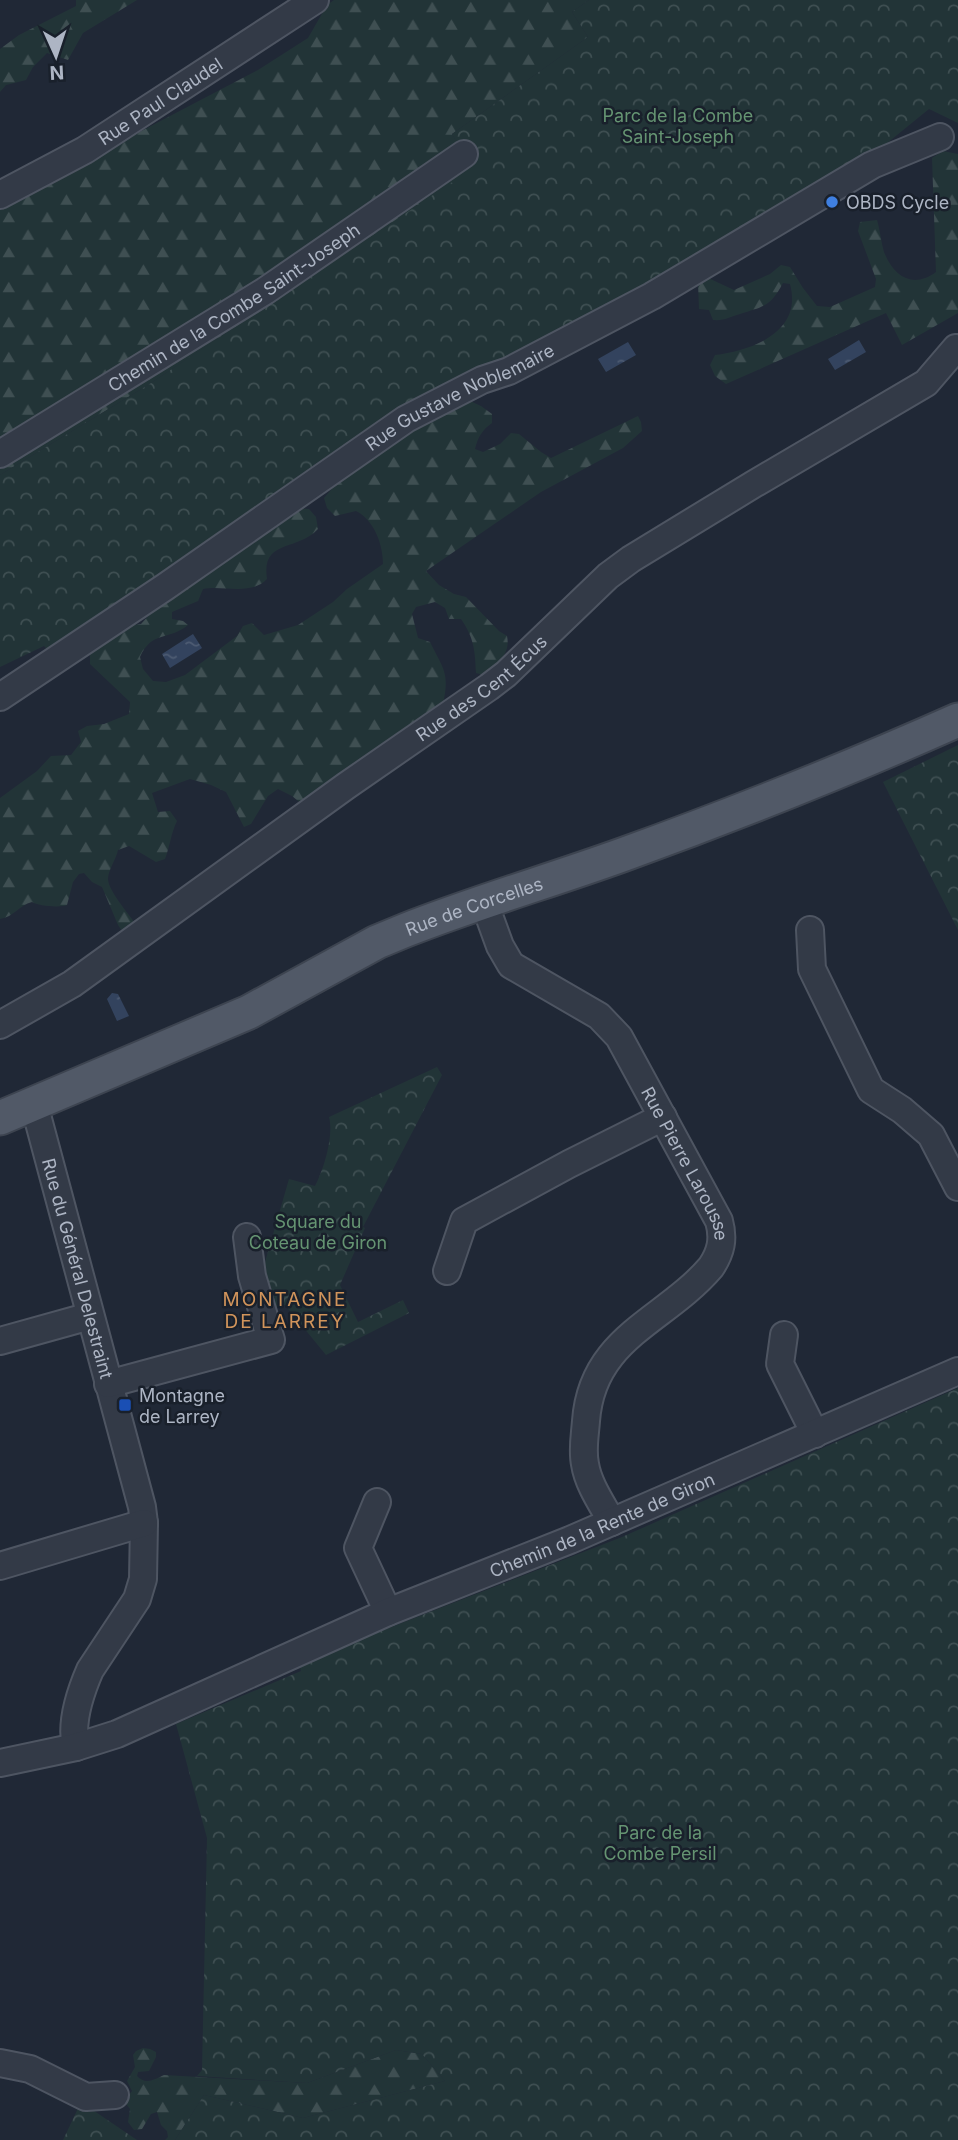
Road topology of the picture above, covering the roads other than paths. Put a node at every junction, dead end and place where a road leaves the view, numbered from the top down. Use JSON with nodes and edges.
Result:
{"nodes":[{"id":1,"x":315,"y":0,"type":"edge"},
{"id":2,"x":940,"y":137,"type":"dead end"},
{"id":3,"x":464,"y":154,"type":"dead end"},
{"id":4,"x":0,"y":195,"type":"edge"},
{"id":5,"x":956,"y":348,"type":"dead end"},
{"id":6,"x":0,"y":454,"type":"edge"},
{"id":7,"x":0,"y":697,"type":"edge"},
{"id":8,"x":958,"y":720,"type":"edge"},
{"id":9,"x":484,"y":902,"type":"junction"},
{"id":10,"x":810,"y":930,"type":"dead end"},
{"id":11,"x":0,"y":1025,"type":"edge"},
{"id":12,"x":34,"y":1104,"type":"junction"},
{"id":13,"x":663,"y":1117,"type":"junction"},
{"id":14,"x":0,"y":1118,"type":"edge"},
{"id":15,"x":958,"y":1187,"type":"edge"},
{"id":16,"x":247,"y":1237,"type":"dead end"},
{"id":17,"x":447,"y":1271,"type":"dead end"},
{"id":18,"x":90,"y":1316,"type":"junction"},
{"id":19,"x":784,"y":1335,"type":"dead end"},
{"id":20,"x":0,"y":1341,"type":"edge"},
{"id":21,"x":958,"y":1371,"type":"edge"},
{"id":22,"x":108,"y":1384,"type":"junction"},
{"id":23,"x":815,"y":1434,"type":"junction"},
{"id":24,"x":377,"y":1502,"type":"dead end"},
{"id":25,"x":612,"y":1522,"type":"junction"},
{"id":26,"x":144,"y":1523,"type":"junction"},
{"id":27,"x":0,"y":1566,"type":"edge"},
{"id":28,"x":387,"y":1612,"type":"junction"},
{"id":29,"x":76,"y":1747,"type":"junction"},
{"id":30,"x":0,"y":1763,"type":"edge"},
{"id":31,"x":0,"y":2063,"type":"edge"},
{"id":32,"x":115,"y":2095,"type":"dead end"}],
"edges":[{"from":1,"to":4,"type":"street","name":"Rue Paul Claudel"},
{"from":2,"to":7,"type":"street","name":"Rue Gustave Noblemaire"},
{"from":3,"to":6,"type":"street","name":"Chemin de la Combe Saint-Joseph"},
{"from":5,"to":11,"type":"street","name":"Rue des Cent Écus"},
{"from":8,"to":9,"type":"main road","name":"Rue de Corcelles"},
{"from":9,"to":12,"type":"main road","name":"Rue de Corcelles"},
{"from":9,"to":13,"type":"street","name":"Rue Pierre Larousse"},
{"from":10,"to":15,"type":"street"},
{"from":12,"to":14,"type":"main road","name":"Rue de Corcelles"},
{"from":12,"to":18,"type":"street","name":"Rue du Général Delestraint"},
{"from":13,"to":17,"type":"street"},
{"from":13,"to":25,"type":"street","name":"Rue Pierre Larousse"},
{"from":16,"to":22,"type":"street"},
{"from":18,"to":20,"type":"street"},
{"from":18,"to":22,"type":"street","name":"Rue du Général Delestraint"},
{"from":19,"to":23,"type":"street"},
{"from":21,"to":23,"type":"street","name":"Chemin de la Rente de Giron"},
{"from":22,"to":26,"type":"street","name":"Rue du Général Delestraint"},
{"from":23,"to":25,"type":"street","name":"Chemin de la Rente de Giron"},
{"from":24,"to":28,"type":"street"},
{"from":25,"to":28,"type":"street","name":"Chemin de la Rente de Giron"},
{"from":26,"to":27,"type":"street"},
{"from":26,"to":29,"type":"street","name":"Rue du Général Delestraint"},
{"from":28,"to":29,"type":"street","name":"Chemin de la Rente de Giron"},
{"from":29,"to":30,"type":"street","name":"Chemin de la Rente de Giron"},
{"from":31,"to":32,"type":"street"}]}
